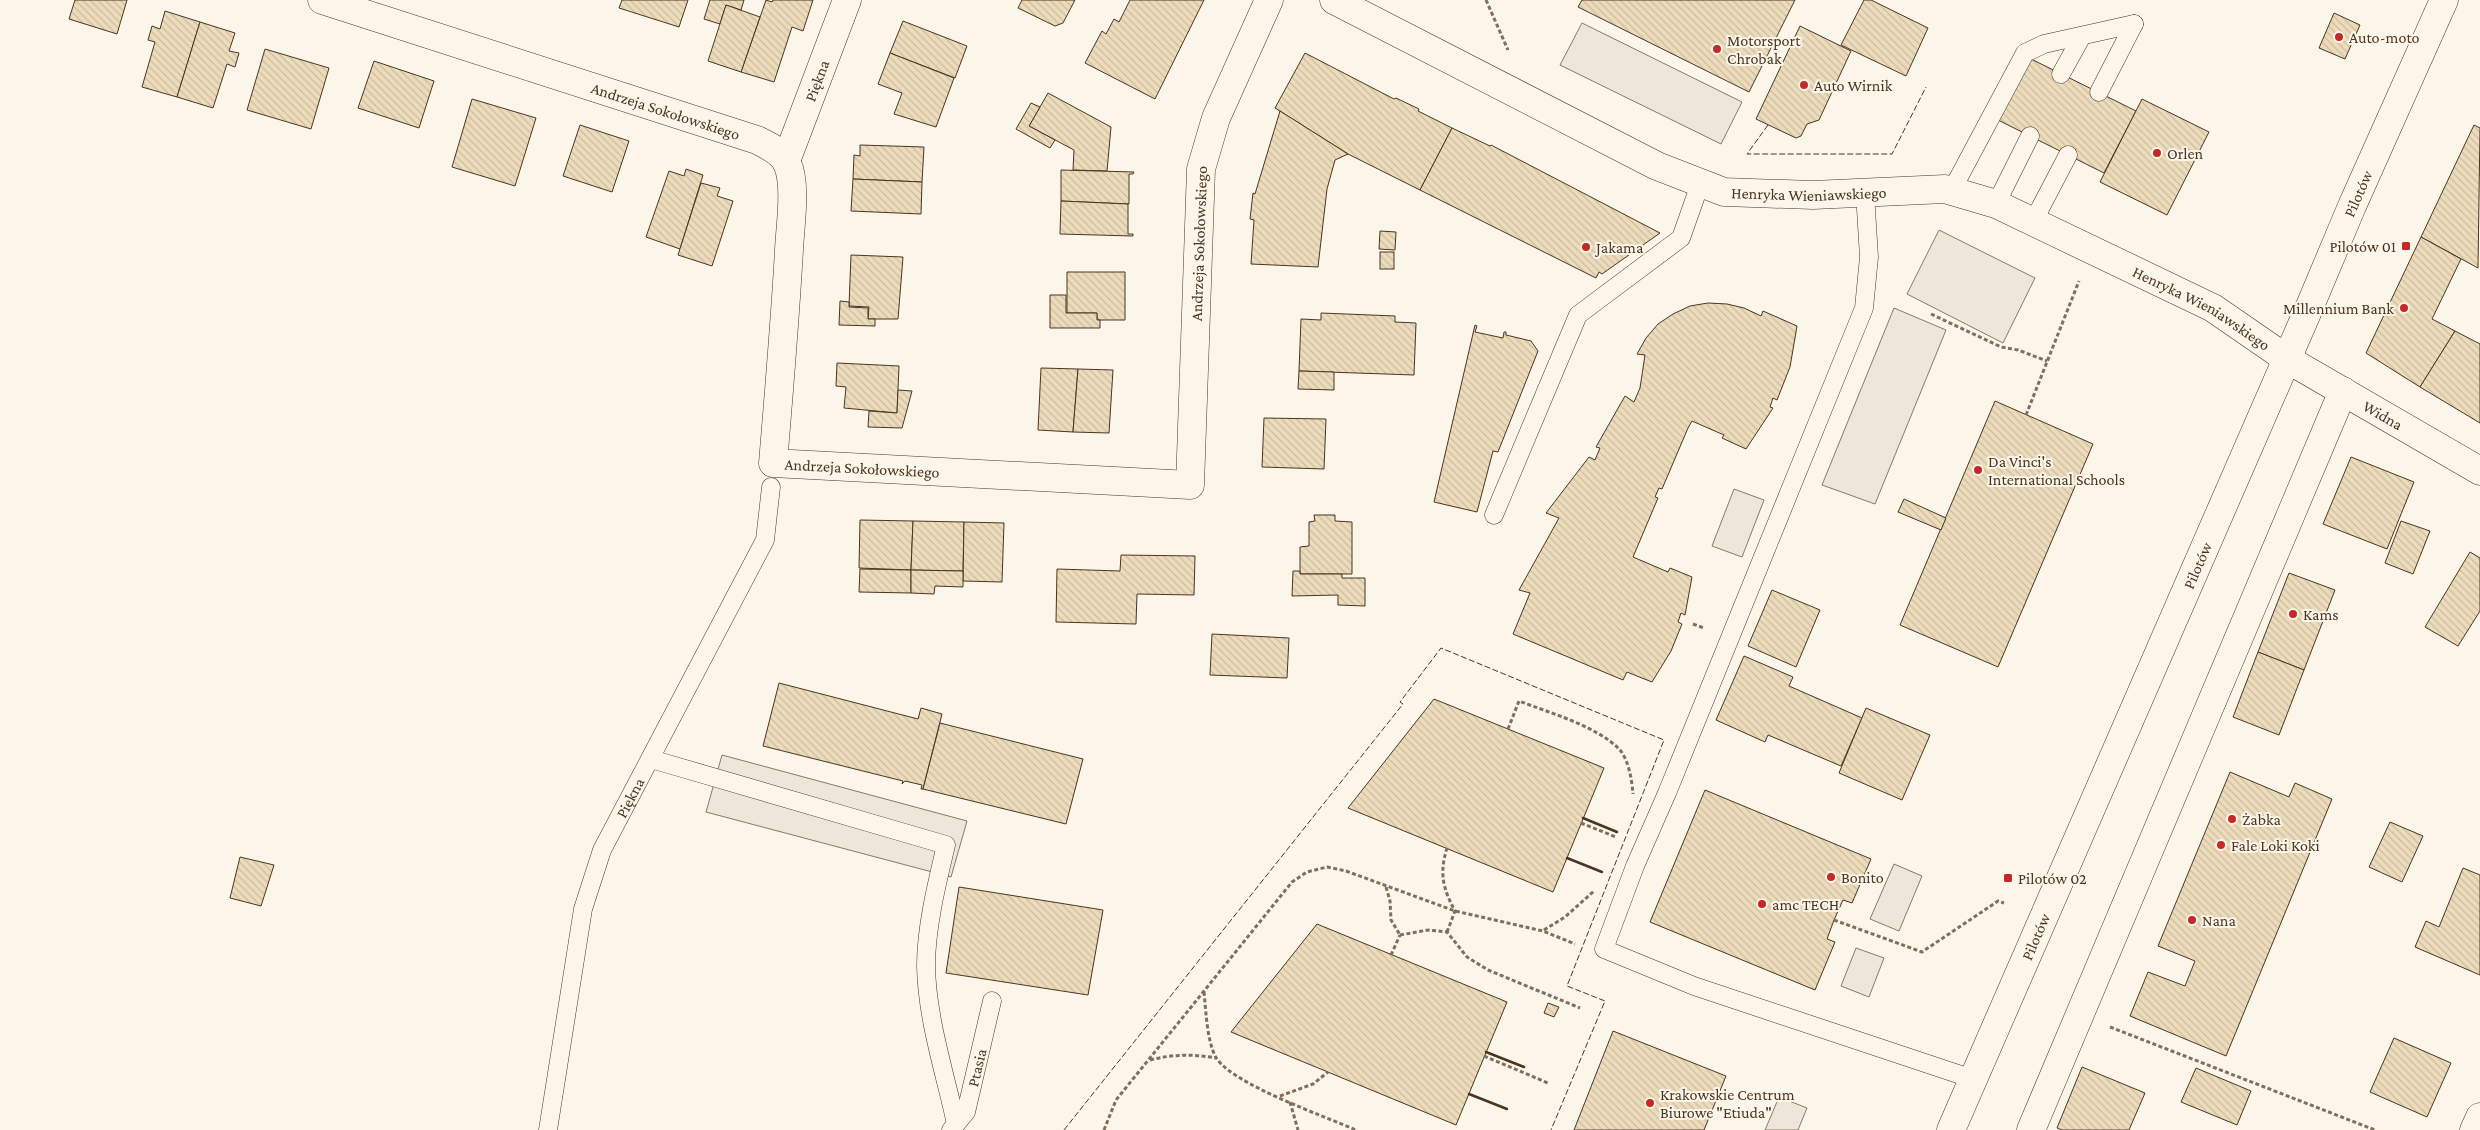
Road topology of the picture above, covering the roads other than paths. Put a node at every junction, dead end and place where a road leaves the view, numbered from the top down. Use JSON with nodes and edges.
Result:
{"nodes":[{"id":1,"x":322,"y":0,"type":"edge"},
{"id":2,"x":847,"y":0,"type":"edge"},
{"id":3,"x":1269,"y":0,"type":"edge"},
{"id":4,"x":2444,"y":0,"type":"edge"},
{"id":5,"x":1346,"y":3,"type":"edge"},
{"id":6,"x":2082,"y":36,"type":"junction"},
{"id":7,"x":2061,"y":74,"type":"dead end"},
{"id":8,"x":2099,"y":92,"type":"dead end"},
{"id":9,"x":2030,"y":136,"type":"dead end"},
{"id":10,"x":2068,"y":155,"type":"dead end"},
{"id":11,"x":786,"y":161,"type":"junction"},
{"id":12,"x":1700,"y":184,"type":"junction"},
{"id":13,"x":1952,"y":190,"type":"junction"},
{"id":14,"x":1865,"y":193,"type":"junction"},
{"id":15,"x":1996,"y":204,"type":"junction"},
{"id":16,"x":2034,"y":220,"type":"junction"},
{"id":17,"x":2287,"y":359,"type":"junction"},
{"id":18,"x":2343,"y":391,"type":"junction"},
{"id":19,"x":2480,"y":471,"type":"edge"},
{"id":20,"x":771,"y":487,"type":"dead end"},
{"id":21,"x":1494,"y":515,"type":"dead end"},
{"id":22,"x":651,"y":759,"type":"junction"},
{"id":23,"x":992,"y":1001,"type":"dead end"},
{"id":24,"x":1973,"y":1079,"type":"junction"},
{"id":25,"x":2480,"y":1117,"type":"edge"},
{"id":26,"x":954,"y":1127,"type":"edge"},
{"id":27,"x":548,"y":1130,"type":"edge"},
{"id":28,"x":1951,"y":1130,"type":"edge"},
{"id":29,"x":2031,"y":1130,"type":"edge"},
{"id":30,"x":2474,"y":1130,"type":"edge"}],
"edges":[{"from":1,"to":11,"type":"street","name":"Andrzeja Sokołowskiego"},
{"from":2,"to":11,"type":"street","name":"Piękna"},
{"from":3,"to":11,"type":"street","name":"Andrzeja Sokołowskiego"},
{"from":4,"to":17,"type":"street","name":"Pilotów"},
{"from":5,"to":12,"type":"street","name":"Henryka Wieniawskiego"},
{"from":6,"to":7,"type":"lane"},
{"from":6,"to":8,"type":"lane"},
{"from":6,"to":13,"type":"lane"},
{"from":9,"to":15,"type":"lane"},
{"from":10,"to":16,"type":"lane"},
{"from":12,"to":14,"type":"street","name":"Henryka Wieniawskiego"},
{"from":12,"to":21,"type":"lane"},
{"from":13,"to":14,"type":"street","name":"Henryka Wieniawskiego"},
{"from":13,"to":15,"type":"street","name":"Henryka Wieniawskiego"},
{"from":14,"to":24,"type":"lane"},
{"from":15,"to":16,"type":"street","name":"Henryka Wieniawskiego"},
{"from":16,"to":17,"type":"street","name":"Henryka Wieniawskiego"},
{"from":17,"to":18,"type":"street","name":"Widna"},
{"from":17,"to":24,"type":"street","name":"Pilotów"},
{"from":18,"to":19,"type":"street","name":"Widna"},
{"from":18,"to":29,"type":"street"},
{"from":20,"to":22,"type":"lane","name":"Piękna"},
{"from":22,"to":26,"type":"lane"},
{"from":22,"to":27,"type":"lane","name":"Piękna"},
{"from":23,"to":26,"type":"lane","name":"Ptasia"},
{"from":24,"to":28,"type":"street","name":"Pilotów"},
{"from":25,"to":30,"type":"street"}]}
